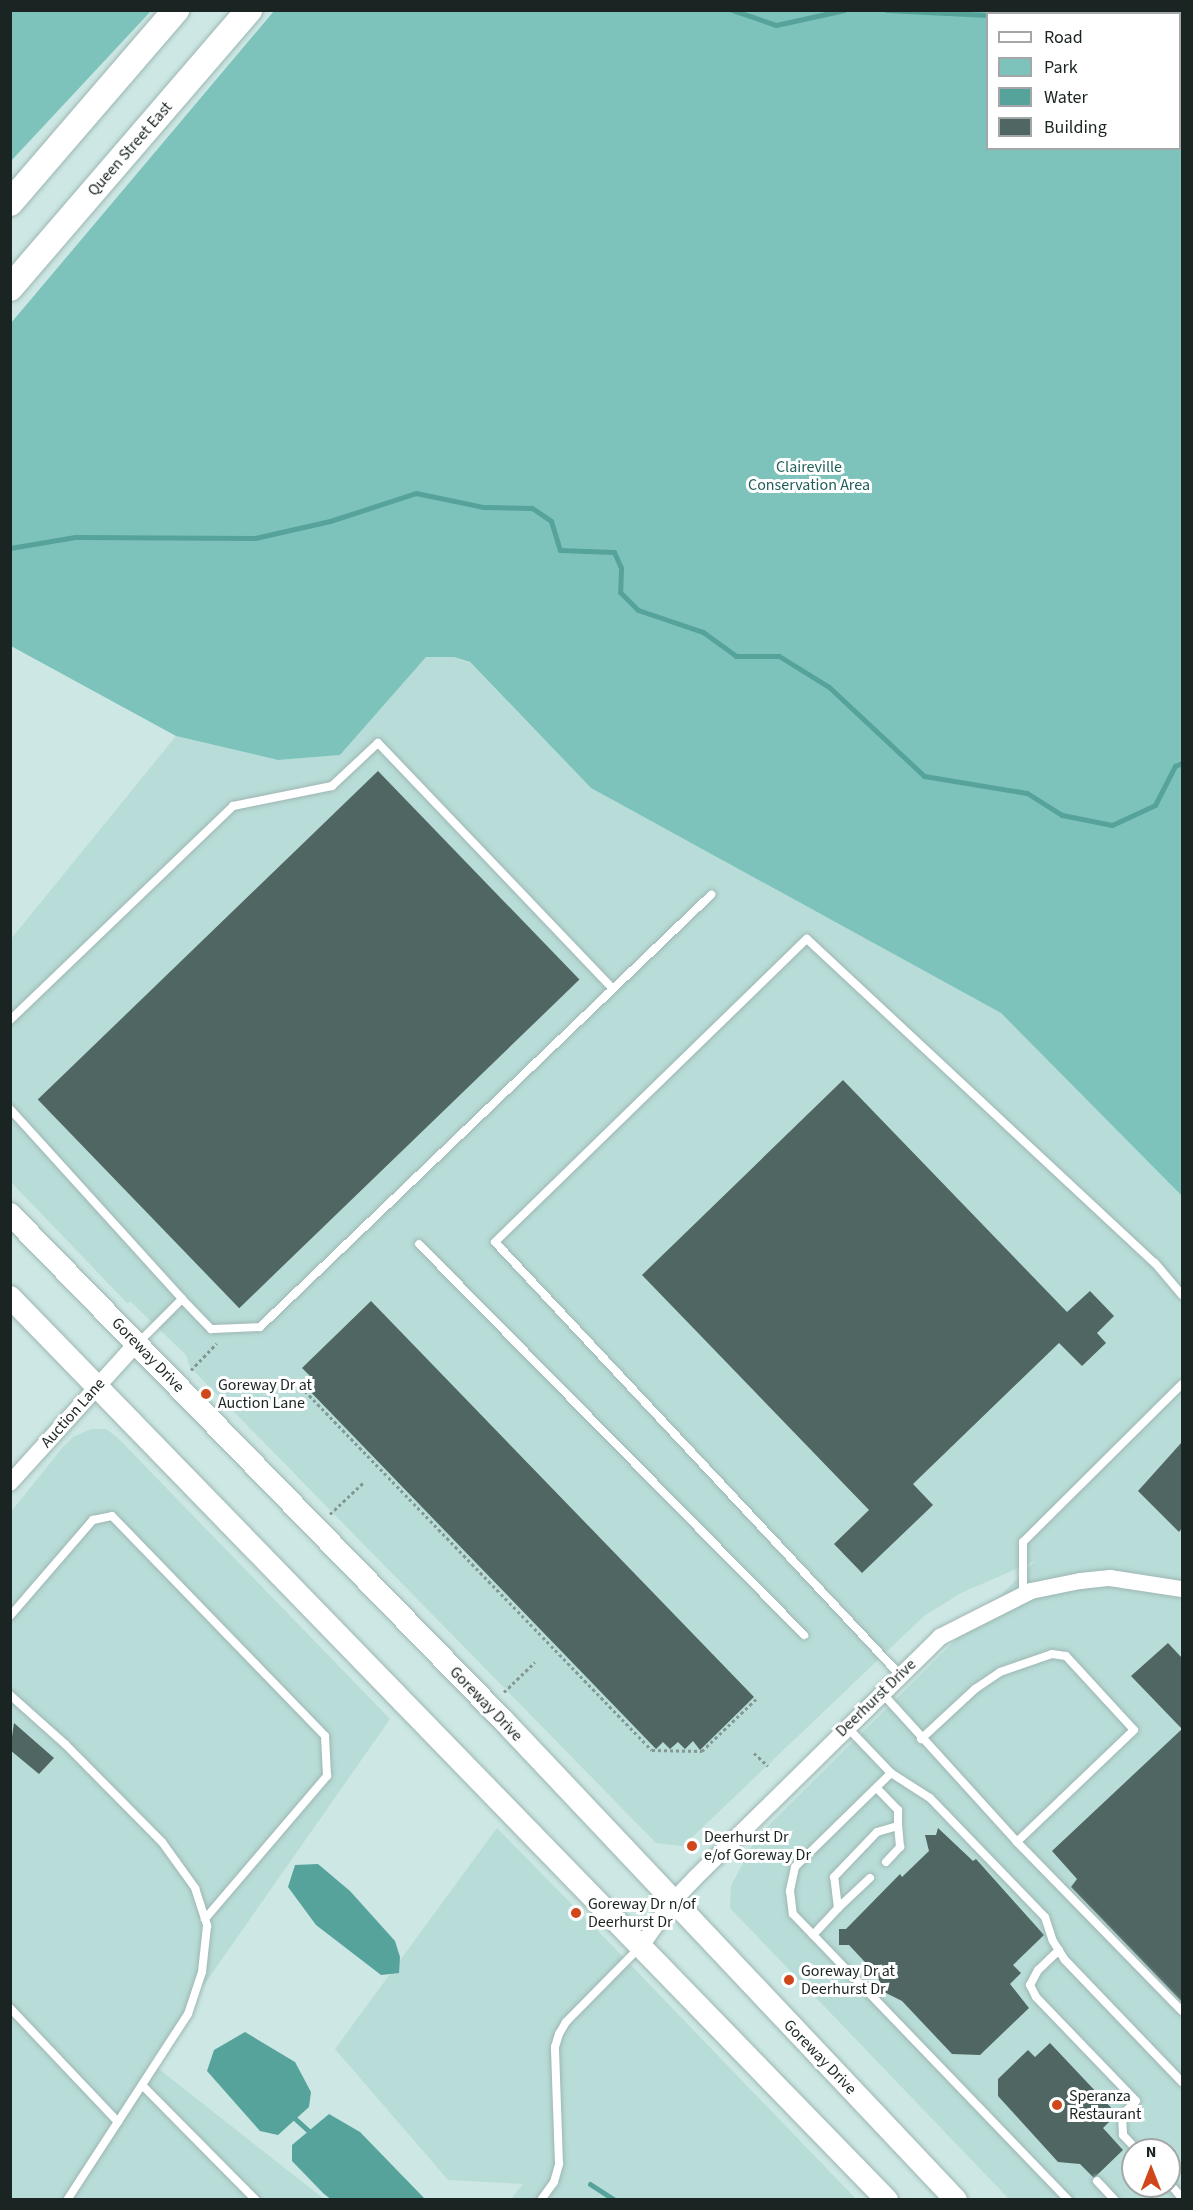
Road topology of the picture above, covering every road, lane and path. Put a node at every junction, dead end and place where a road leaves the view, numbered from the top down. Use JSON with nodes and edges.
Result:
{"nodes":[{"id":1,"x":176,"y":10,"type":"edge"},
{"id":2,"x":249,"y":10,"type":"edge"},
{"id":3,"x":10,"y":203,"type":"edge"},
{"id":4,"x":10,"y":288,"type":"edge"},
{"id":5,"x":711,"y":895,"type":"dead end"},
{"id":6,"x":613,"y":989,"type":"junction"},
{"id":7,"x":10,"y":1020,"type":"edge"},
{"id":8,"x":10,"y":1110,"type":"edge"},
{"id":9,"x":10,"y":1214,"type":"edge"},
{"id":10,"x":419,"y":1244,"type":"dead end"},
{"id":11,"x":1182,"y":1295,"type":"edge"},
{"id":12,"x":10,"y":1297,"type":"edge"},
{"id":13,"x":182,"y":1299,"type":"junction"},
{"id":14,"x":221,"y":1339,"type":"dead end"},
{"id":15,"x":136,"y":1344,"type":"junction"},
{"id":16,"x":191,"y":1370,"type":"dead end"},
{"id":17,"x":1182,"y":1384,"type":"edge"},
{"id":18,"x":97,"y":1385,"type":"junction"},
{"id":19,"x":304,"y":1391,"type":"dead end"},
{"id":20,"x":10,"y":1483,"type":"edge"},
{"id":21,"x":363,"y":1483,"type":"dead end"},
{"id":22,"x":330,"y":1514,"type":"dead end"},
{"id":23,"x":1182,"y":1589,"type":"edge"},
{"id":24,"x":1023,"y":1595,"type":"junction"},
{"id":25,"x":10,"y":1616,"type":"edge"},
{"id":26,"x":804,"y":1635,"type":"dead end"},
{"id":27,"x":535,"y":1662,"type":"dead end"},
{"id":28,"x":899,"y":1674,"type":"junction"},
{"id":29,"x":504,"y":1692,"type":"dead end"},
{"id":30,"x":881,"y":1692,"type":"junction"},
{"id":31,"x":10,"y":1695,"type":"edge"},
{"id":32,"x":756,"y":1699,"type":"dead end"},
{"id":33,"x":847,"y":1726,"type":"junction"},
{"id":34,"x":921,"y":1739,"type":"junction"},
{"id":35,"x":754,"y":1753,"type":"dead end"},
{"id":36,"x":768,"y":1766,"type":"dead end"},
{"id":37,"x":891,"y":1773,"type":"junction"},
{"id":38,"x":877,"y":1788,"type":"junction"},
{"id":39,"x":898,"y":1826,"type":"junction"},
{"id":40,"x":1017,"y":1842,"type":"junction"},
{"id":41,"x":886,"y":1862,"type":"dead end"},
{"id":42,"x":870,"y":1878,"type":"dead end"},
{"id":43,"x":672,"y":1902,"type":"junction"},
{"id":44,"x":838,"y":1908,"type":"junction"},
{"id":45,"x":205,"y":1919,"type":"junction"},
{"id":46,"x":813,"y":1935,"type":"junction"},
{"id":47,"x":641,"y":1946,"type":"junction"},
{"id":48,"x":1059,"y":1950,"type":"junction"},
{"id":49,"x":10,"y":2008,"type":"edge"},
{"id":50,"x":1182,"y":2011,"type":"edge"},
{"id":51,"x":1182,"y":2082,"type":"edge"},
{"id":52,"x":142,"y":2085,"type":"junction"},
{"id":53,"x":118,"y":2122,"type":"junction"},
{"id":54,"x":1126,"y":2138,"type":"edge"},
{"id":55,"x":1096,"y":2181,"type":"dead end"},
{"id":56,"x":67,"y":2199,"type":"edge"},
{"id":57,"x":256,"y":2199,"type":"edge"},
{"id":58,"x":541,"y":2199,"type":"edge"},
{"id":59,"x":887,"y":2199,"type":"edge"},
{"id":60,"x":956,"y":2199,"type":"edge"},
{"id":61,"x":1068,"y":2199,"type":"edge"},
{"id":62,"x":1115,"y":2199,"type":"edge"}],
"edges":[{"from":1,"to":3,"type":"main road"},
{"from":2,"to":4,"type":"main road","name":"Queen Street East"},
{"from":5,"to":6,"type":"lane"},
{"from":6,"to":7,"type":"lane"},
{"from":6,"to":13,"type":"lane"},
{"from":8,"to":13,"type":"lane"},
{"from":9,"to":15,"type":"main road","name":"Goreway Drive"},
{"from":10,"to":26,"type":"lane"},
{"from":11,"to":28,"type":"lane"},
{"from":12,"to":18,"type":"main road"},
{"from":13,"to":15,"type":"lane"},
{"from":14,"to":16,"type":"path"},
{"from":15,"to":18,"type":"street","name":"Auction Lane"},
{"from":15,"to":43,"type":"main road","name":"Goreway Drive"},
{"from":17,"to":24,"type":"lane"},
{"from":18,"to":20,"type":"street","name":"Auction Lane"},
{"from":18,"to":47,"type":"main road"},
{"from":19,"to":32,"type":"path"},
{"from":21,"to":22,"type":"path"},
{"from":23,"to":24,"type":"street","name":"Deerhurst Drive"},
{"from":24,"to":28,"type":"street","name":"Deerhurst Drive"},
{"from":25,"to":45,"type":"lane"},
{"from":27,"to":29,"type":"path"},
{"from":28,"to":30,"type":"street","name":"Deerhurst Drive"},
{"from":30,"to":33,"type":"street","name":"Deerhurst Drive"},
{"from":30,"to":34,"type":"lane"},
{"from":31,"to":45,"type":"lane"},
{"from":33,"to":37,"type":"lane"},
{"from":33,"to":43,"type":"street","name":"Deerhurst Drive"},
{"from":34,"to":40,"type":"lane"},
{"from":34,"to":40,"type":"lane"},
{"from":35,"to":36,"type":"path"},
{"from":37,"to":38,"type":"lane"},
{"from":37,"to":48,"type":"lane"},
{"from":38,"to":39,"type":"lane"},
{"from":38,"to":46,"type":"lane"},
{"from":39,"to":41,"type":"lane"},
{"from":39,"to":44,"type":"lane"},
{"from":40,"to":50,"type":"lane"},
{"from":42,"to":44,"type":"lane"},
{"from":43,"to":47,"type":"street","name":"Deerhurst Drive"},
{"from":43,"to":60,"type":"main road","name":"Goreway Drive"},
{"from":44,"to":46,"type":"lane"},
{"from":45,"to":52,"type":"lane"},
{"from":46,"to":61,"type":"lane"},
{"from":47,"to":58,"type":"lane"},
{"from":47,"to":59,"type":"main road"},
{"from":48,"to":51,"type":"lane"},
{"from":48,"to":54,"type":"lane"},
{"from":49,"to":53,"type":"lane"},
{"from":52,"to":53,"type":"lane"},
{"from":52,"to":57,"type":"lane"},
{"from":53,"to":56,"type":"lane"},
{"from":55,"to":62,"type":"lane"}]}
